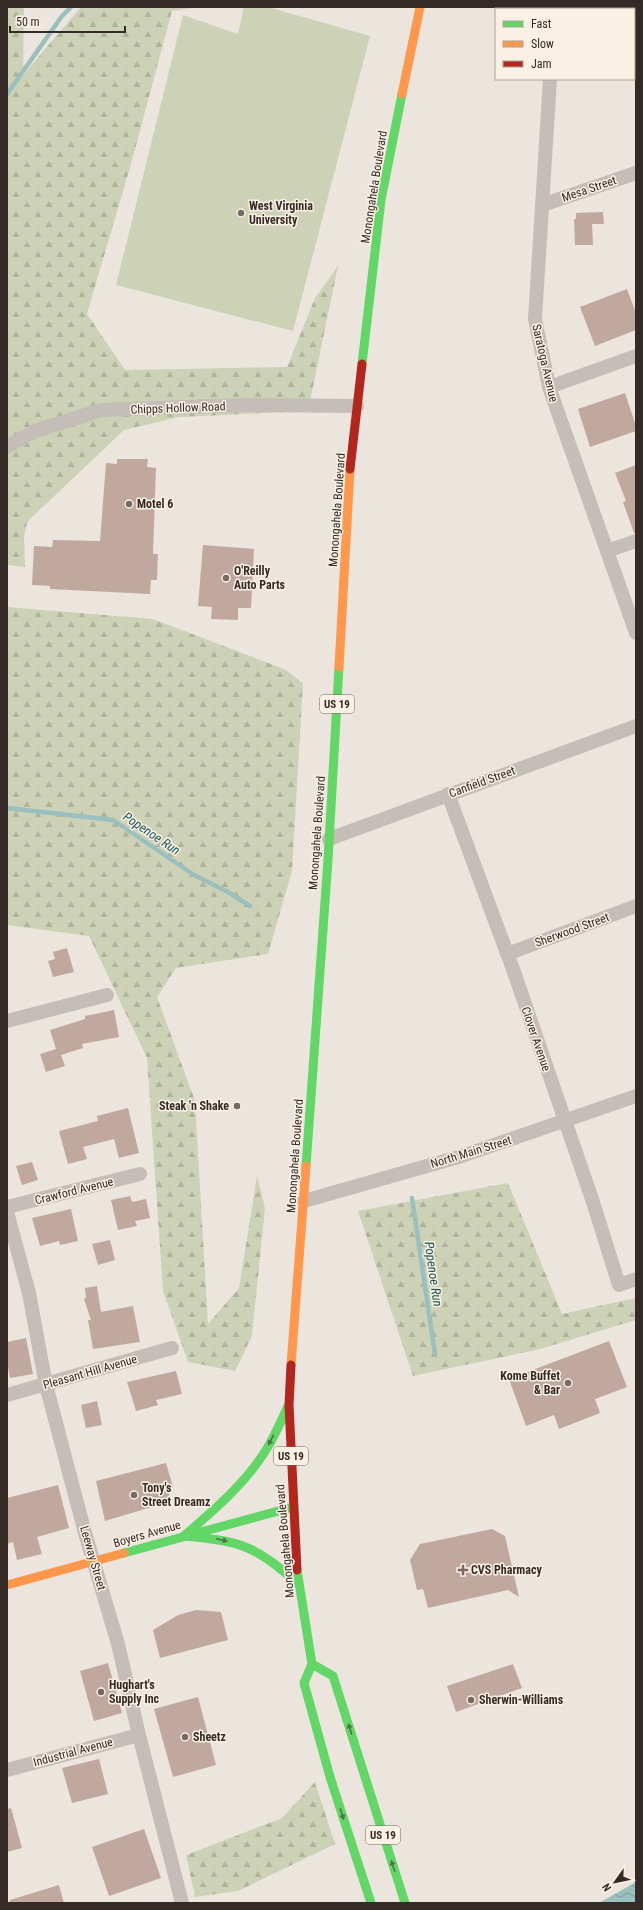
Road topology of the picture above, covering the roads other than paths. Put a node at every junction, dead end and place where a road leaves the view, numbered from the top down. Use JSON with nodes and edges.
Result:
{"nodes":[{"id":1,"x":420,"y":7,"type":"edge"},
{"id":2,"x":550,"y":80,"type":"edge"},
{"id":3,"x":636,"y":173,"type":"edge"},
{"id":4,"x":542,"y":205,"type":"junction"},
{"id":5,"x":636,"y":356,"type":"edge"},
{"id":6,"x":548,"y":387,"type":"junction"},
{"id":7,"x":357,"y":406,"type":"junction"},
{"id":8,"x":7,"y":448,"type":"edge"},
{"id":9,"x":636,"y":541,"type":"edge"},
{"id":10,"x":607,"y":551,"type":"junction"},
{"id":11,"x":636,"y":633,"type":"edge"},
{"id":12,"x":636,"y":726,"type":"edge"},
{"id":13,"x":448,"y":794,"type":"junction"},
{"id":14,"x":329,"y":839,"type":"junction"},
{"id":15,"x":636,"y":906,"type":"edge"},
{"id":16,"x":507,"y":954,"type":"junction"},
{"id":17,"x":107,"y":995,"type":"dead end"},
{"id":18,"x":7,"y":1021,"type":"edge"},
{"id":19,"x":636,"y":1096,"type":"edge"},
{"id":20,"x":565,"y":1122,"type":"junction"},
{"id":21,"x":140,"y":1174,"type":"dead end"},
{"id":22,"x":304,"y":1201,"type":"junction"},
{"id":23,"x":7,"y":1207,"type":"edge"},
{"id":24,"x":7,"y":1212,"type":"edge"},
{"id":25,"x":636,"y":1279,"type":"edge"},
{"id":26,"x":172,"y":1348,"type":"dead end"},
{"id":27,"x":46,"y":1385,"type":"junction"},
{"id":28,"x":7,"y":1395,"type":"edge"},
{"id":29,"x":289,"y":1405,"type":"junction"},
{"id":30,"x":293,"y":1507,"type":"junction"},
{"id":31,"x":184,"y":1536,"type":"junction"},
{"id":32,"x":94,"y":1562,"type":"junction"},
{"id":33,"x":7,"y":1585,"type":"edge"},
{"id":34,"x":299,"y":1585,"type":"junction"},
{"id":35,"x":312,"y":1664,"type":"junction"},
{"id":36,"x":139,"y":1735,"type":"junction"},
{"id":37,"x":7,"y":1770,"type":"edge"},
{"id":38,"x":182,"y":1903,"type":"edge"},
{"id":39,"x":371,"y":1903,"type":"edge"},
{"id":40,"x":405,"y":1903,"type":"edge"}],
"edges":[{"from":1,"to":7,"type":"main road","name":"Monongahela Boulevard","number":"US 19"},
{"from":2,"to":4,"type":"street","name":"Saratoga Avenue"},
{"from":3,"to":4,"type":"street","name":"Mesa Street"},
{"from":4,"to":6,"type":"street","name":"Saratoga Avenue"},
{"from":5,"to":6,"type":"street"},
{"from":6,"to":10,"type":"street","name":"Saratoga Avenue"},
{"from":7,"to":8,"type":"street","name":"Chipps Hollow Road"},
{"from":7,"to":14,"type":"main road","name":"Monongahela Boulevard","number":"US 19"},
{"from":9,"to":10,"type":"street"},
{"from":10,"to":11,"type":"street","name":"Saratoga Avenue"},
{"from":12,"to":13,"type":"street","name":"Canfield Street"},
{"from":13,"to":14,"type":"street","name":"Canfield Street"},
{"from":13,"to":16,"type":"street","name":"Clover Avenue"},
{"from":14,"to":22,"type":"main road","name":"Monongahela Boulevard","number":"US 19"},
{"from":15,"to":16,"type":"street","name":"Sherwood Street"},
{"from":16,"to":20,"type":"street","name":"Clover Avenue"},
{"from":17,"to":18,"type":"street"},
{"from":19,"to":20,"type":"street","name":"North Main Street"},
{"from":20,"to":22,"type":"street","name":"North Main Street"},
{"from":20,"to":25,"type":"street","name":"Clover Avenue"},
{"from":21,"to":23,"type":"street","name":"Crawford Avenue"},
{"from":22,"to":29,"type":"main road","name":"Monongahela Boulevard","number":"US 19"},
{"from":24,"to":27,"type":"street","name":"Leeway Street"},
{"from":26,"to":27,"type":"street","name":"Pleasant Hill Avenue"},
{"from":27,"to":28,"type":"street","name":"Pleasant Hill Avenue"},
{"from":27,"to":32,"type":"street","name":"Leeway Street"},
{"from":29,"to":30,"type":"main road","name":"Monongahela Boulevard","number":"US 19"},
{"from":29,"to":31,"type":"main road","one_way":true},
{"from":30,"to":31,"type":"main road","name":"Boyers Avenue"},
{"from":30,"to":34,"type":"main road","name":"Monongahela Boulevard","number":"US 19"},
{"from":31,"to":32,"type":"main road","name":"Boyers Avenue"},
{"from":31,"to":34,"type":"main road","one_way":true},
{"from":32,"to":33,"type":"main road","name":"Boyers Avenue"},
{"from":32,"to":36,"type":"street","name":"Leeway Street"},
{"from":34,"to":35,"type":"main road","name":"Monongahela Boulevard","number":"US 19"},
{"from":35,"to":39,"type":"main road","number":"US 19","one_way":true},
{"from":40,"to":35,"type":"main road","number":"US 19","one_way":true},
{"from":36,"to":37,"type":"street","name":"Industrial Avenue"},
{"from":36,"to":38,"type":"street","name":"Leeway Street"}]}
